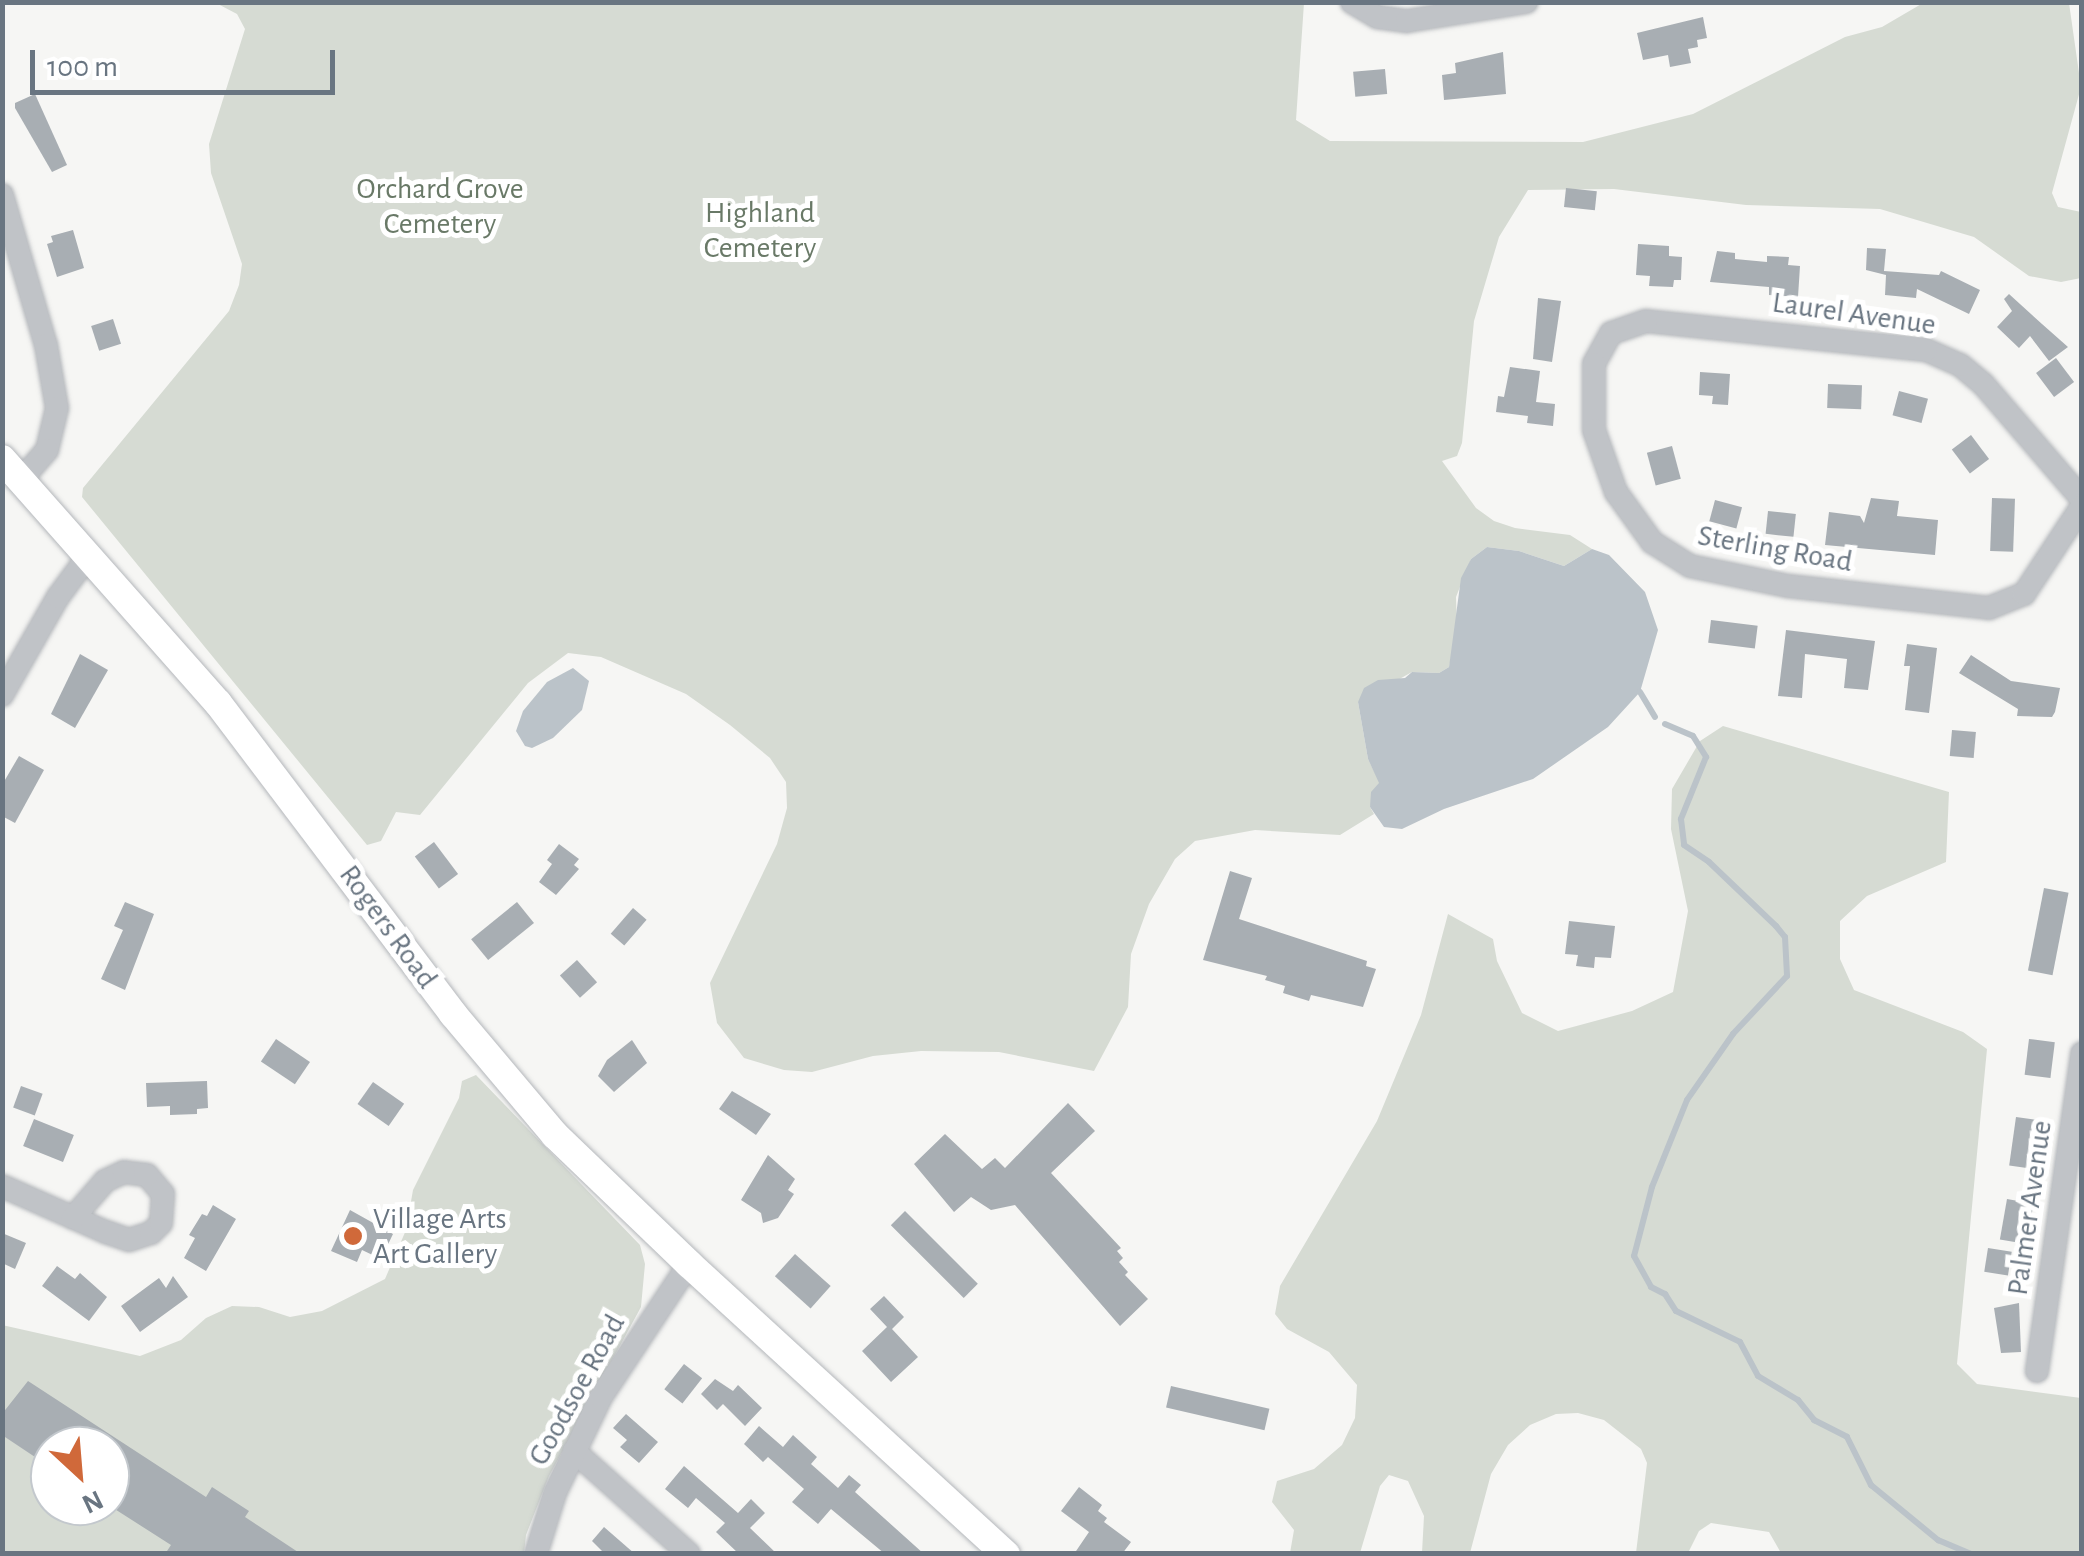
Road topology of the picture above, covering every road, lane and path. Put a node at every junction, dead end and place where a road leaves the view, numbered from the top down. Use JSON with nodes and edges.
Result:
{"nodes":[{"id":1,"x":1352,"y":2,"type":"edge"},
{"id":2,"x":1526,"y":2,"type":"edge"},
{"id":3,"x":2,"y":195,"type":"edge"},
{"id":4,"x":1618,"y":328,"type":"joint"},
{"id":5,"x":12,"y":469,"type":"edge"},
{"id":6,"x":2082,"y":502,"type":"edge"},
{"id":7,"x":89,"y":555,"type":"junction"},
{"id":8,"x":2,"y":696,"type":"edge"},
{"id":9,"x":2082,"y":1053,"type":"edge"},
{"id":10,"x":2,"y":1186,"type":"edge"},
{"id":11,"x":73,"y":1218,"type":"dead end"},
{"id":12,"x":688,"y":1264,"type":"junction"},
{"id":13,"x":2038,"y":1371,"type":"dead end"},
{"id":14,"x":574,"y":1451,"type":"junction"},
{"id":15,"x":536,"y":1554,"type":"edge"},
{"id":16,"x":689,"y":1554,"type":"edge"},
{"id":17,"x":1006,"y":1554,"type":"edge"}],
"edges":[{"from":1,"to":2,"type":"street"},
{"from":3,"to":5,"type":"street","name":"Rogers Road"},
{"from":4,"to":6,"type":"street","name":"Laurel Avenue"},
{"from":4,"to":6,"type":"street","name":"Sterling Road"},
{"from":5,"to":7,"type":"main road","name":"Rogers Road"},
{"from":7,"to":8,"type":"street"},
{"from":7,"to":12,"type":"main road","name":"Rogers Road"},
{"from":9,"to":13,"type":"street","name":"Palmer Avenue"},
{"from":10,"to":11,"type":"street"},
{"from":12,"to":14,"type":"street","name":"Goodsoe Road"},
{"from":12,"to":17,"type":"main road","name":"Rogers Road"},
{"from":14,"to":15,"type":"street","name":"Goodsoe Road"},
{"from":14,"to":16,"type":"street"}]}
